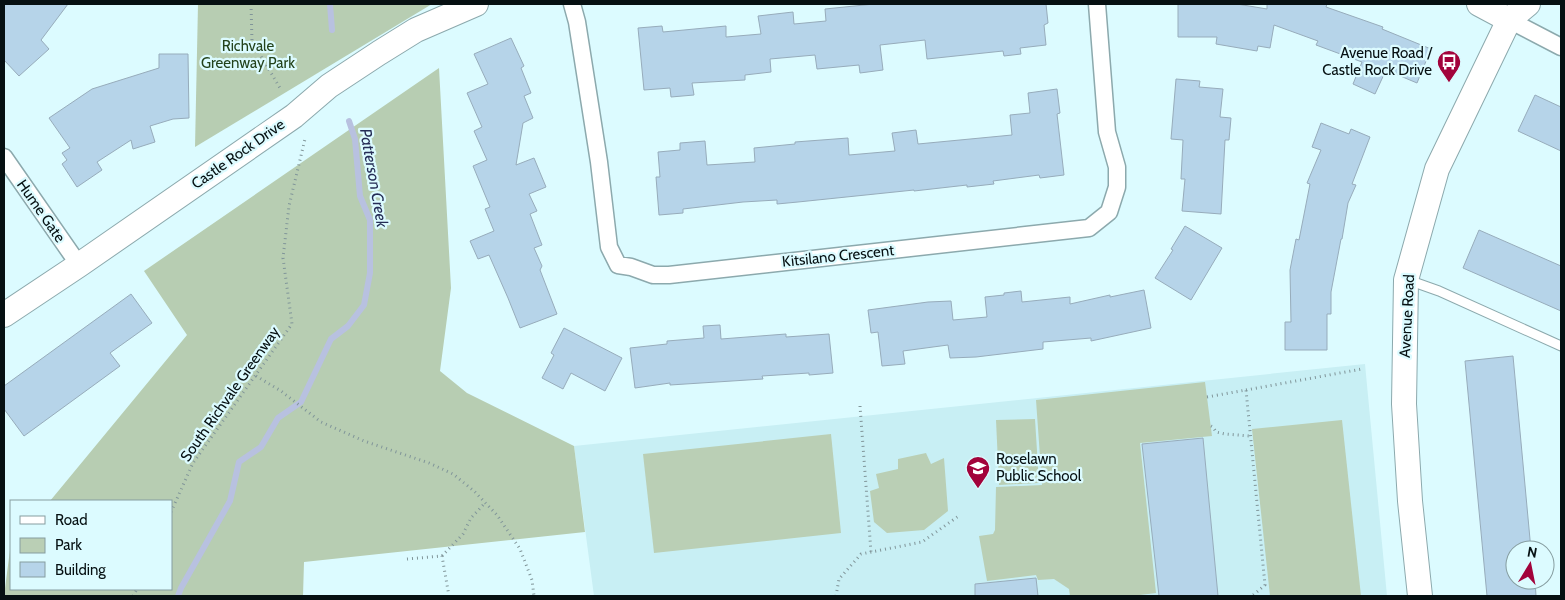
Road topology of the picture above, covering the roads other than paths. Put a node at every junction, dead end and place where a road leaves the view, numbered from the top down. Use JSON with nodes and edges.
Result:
{"nodes":[{"id":1,"x":476,"y":4,"type":"edge"},
{"id":2,"x":572,"y":4,"type":"edge"},
{"id":3,"x":1097,"y":4,"type":"edge"},
{"id":4,"x":1479,"y":4,"type":"edge"},
{"id":5,"x":1528,"y":4,"type":"edge"},
{"id":6,"x":1509,"y":20,"type":"junction"},
{"id":7,"x":1561,"y":47,"type":"edge"},
{"id":8,"x":4,"y":157,"type":"edge"},
{"id":9,"x":79,"y":264,"type":"junction"},
{"id":10,"x":1406,"y":280,"type":"junction"},
{"id":11,"x":4,"y":314,"type":"edge"},
{"id":12,"x":1561,"y":346,"type":"edge"},
{"id":13,"x":1420,"y":596,"type":"edge"}],
"edges":[{"from":1,"to":9,"type":"street","name":"Castle Rock Drive"},
{"from":2,"to":3,"type":"street","name":"Kitsilano Crescent"},
{"from":4,"to":6,"type":"street"},
{"from":5,"to":6,"type":"street","name":"Avenue Road"},
{"from":6,"to":7,"type":"street"},
{"from":6,"to":10,"type":"street","name":"Avenue Road"},
{"from":8,"to":9,"type":"street","name":"Hume Gate"},
{"from":9,"to":11,"type":"street","name":"Castle Rock Drive"},
{"from":10,"to":12,"type":"lane"},
{"from":10,"to":13,"type":"street","name":"Avenue Road"}]}
